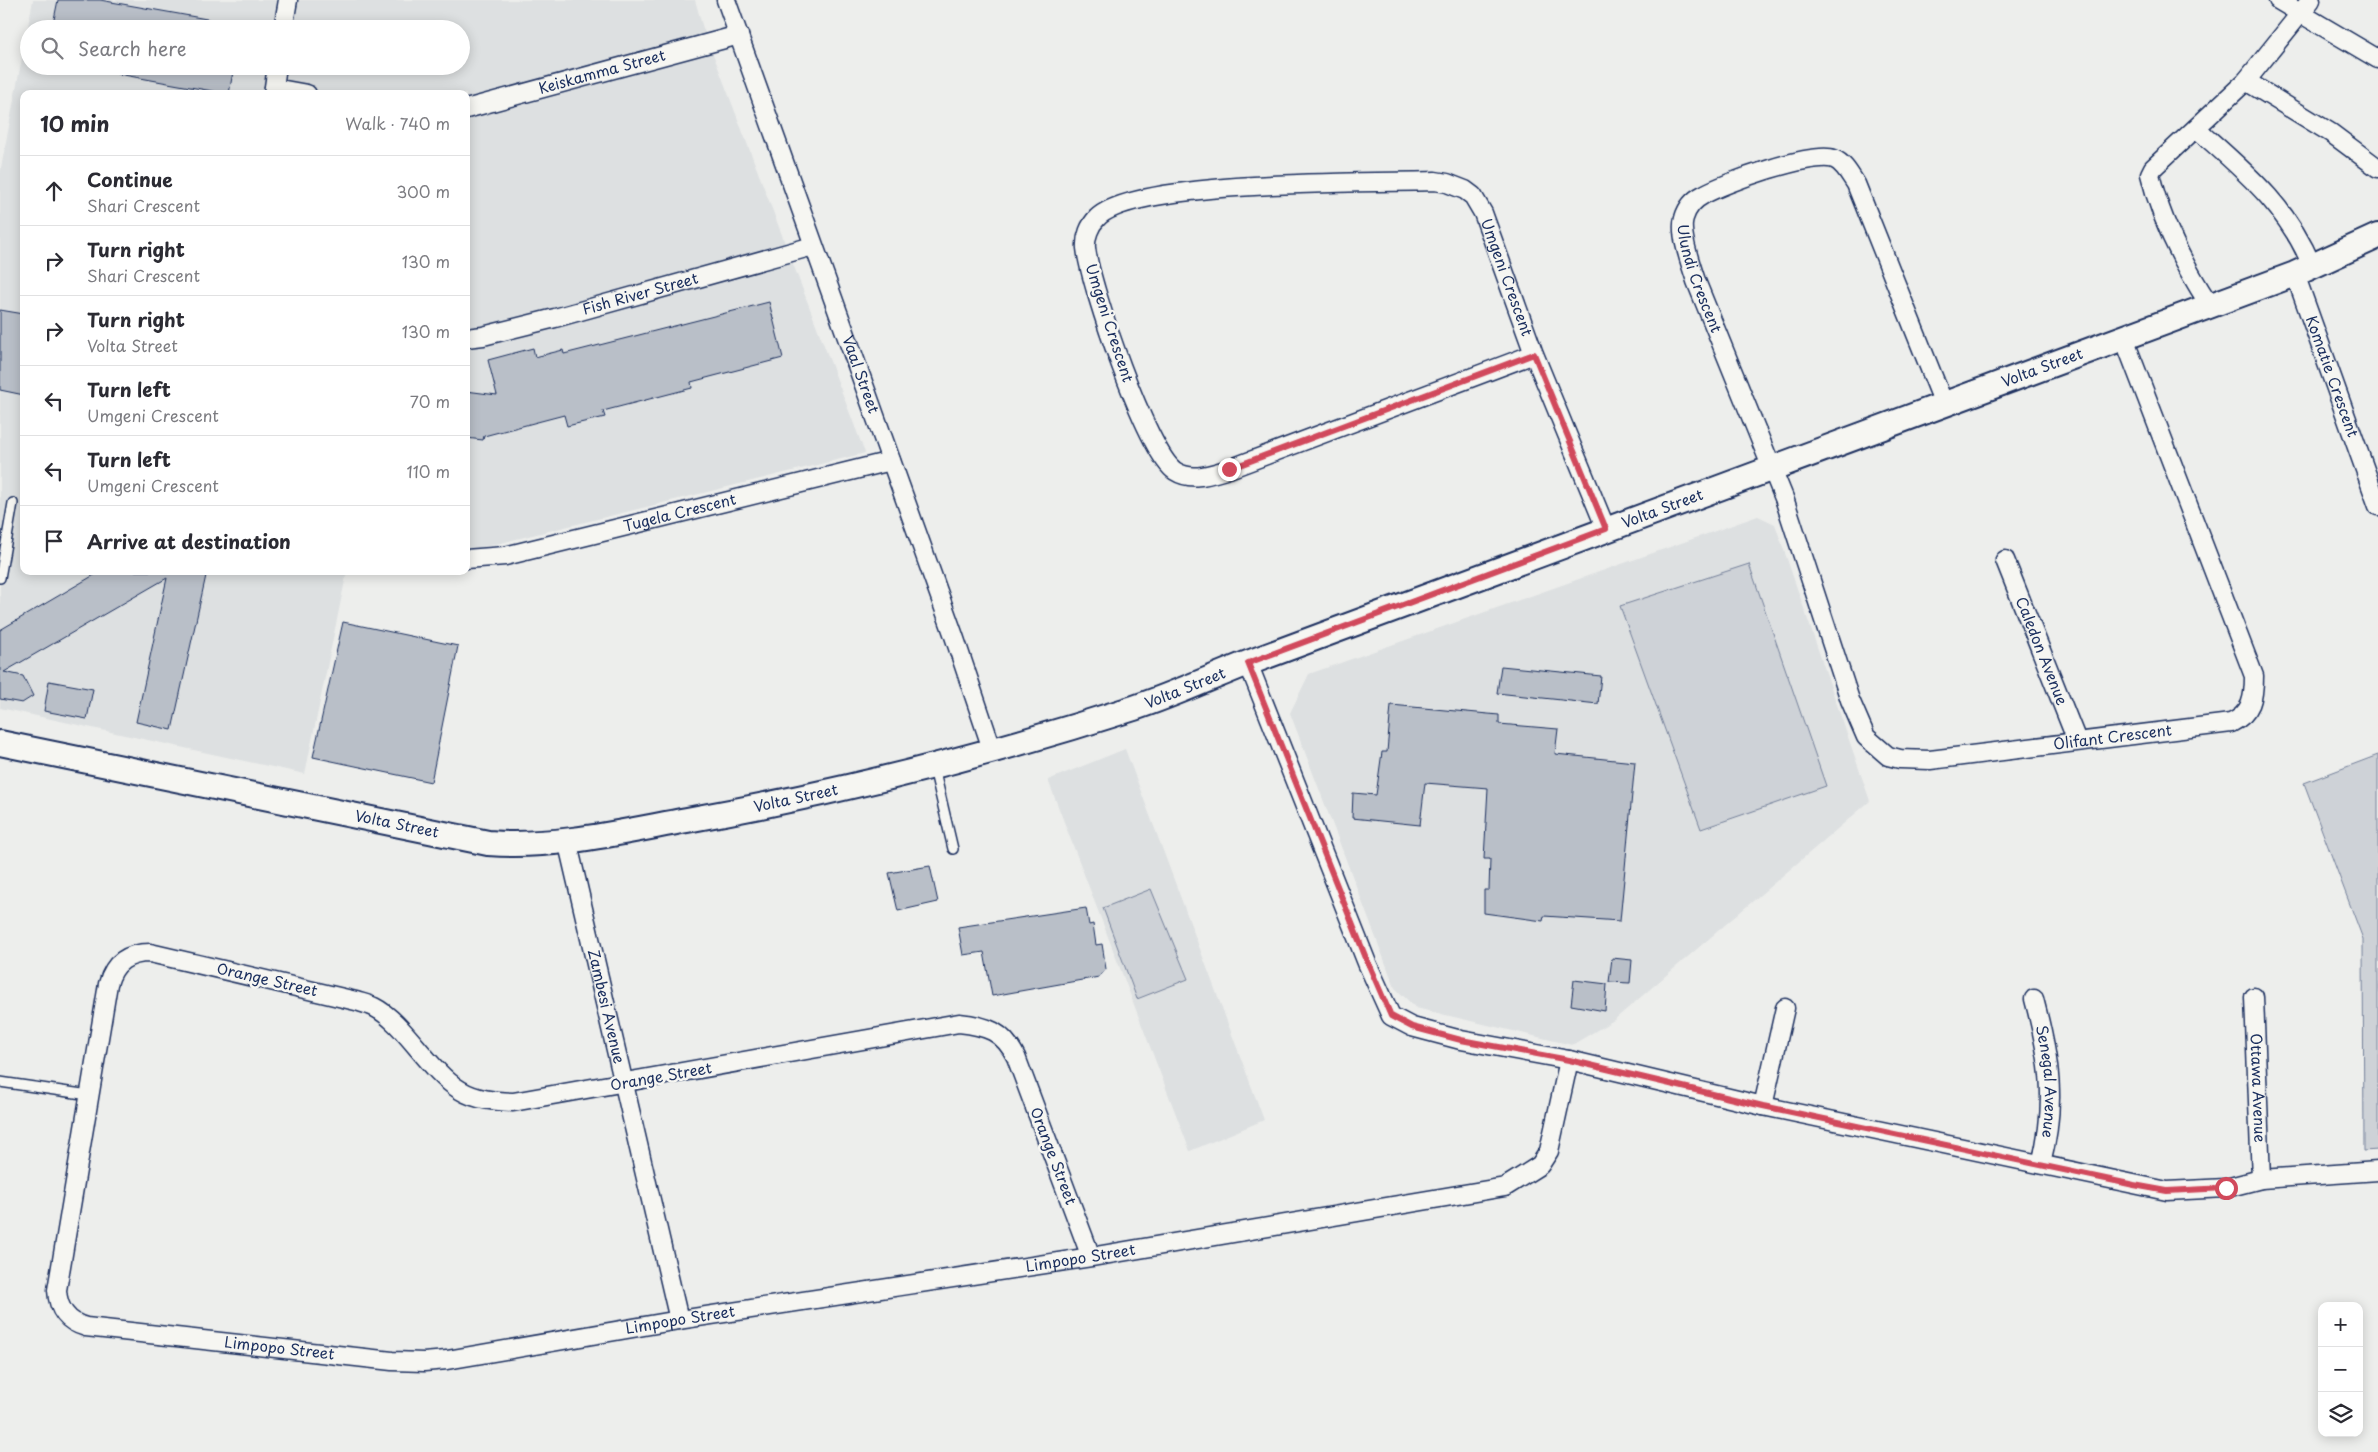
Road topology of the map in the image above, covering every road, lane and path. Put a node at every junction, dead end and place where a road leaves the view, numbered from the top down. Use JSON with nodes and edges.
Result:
{"nodes":[{"id":1,"x":288,"y":0,"type":"edge"},
{"id":2,"x":726,"y":0,"type":"edge"},
{"id":3,"x":2278,"y":0,"type":"edge"},
{"id":4,"x":2310,"y":0,"type":"edge"},
{"id":5,"x":2298,"y":14,"type":"junction"},
{"id":6,"x":285,"y":20,"type":"edge"},
{"id":7,"x":739,"y":35,"type":"junction"},
{"id":8,"x":2378,"y":59,"type":"edge"},
{"id":9,"x":276,"y":75,"type":"edge"},
{"id":10,"x":2246,"y":82,"type":"junction"},
{"id":11,"x":273,"y":90,"type":"edge"},
{"id":12,"x":470,"y":108,"type":"edge"},
{"id":13,"x":2196,"y":128,"type":"junction"},
{"id":14,"x":2378,"y":168,"type":"edge"},
{"id":15,"x":2378,"y":236,"type":"edge"},
{"id":16,"x":813,"y":246,"type":"junction"},
{"id":17,"x":2304,"y":270,"type":"junction"},
{"id":18,"x":2209,"y":304,"type":"junction"},
{"id":19,"x":2123,"y":336,"type":"junction"},
{"id":20,"x":470,"y":338,"type":"edge"},
{"id":21,"x":1534,"y":354,"type":"junction"},
{"id":22,"x":1944,"y":404,"type":"junction"},
{"id":23,"x":891,"y":462,"type":"junction"},
{"id":24,"x":1772,"y":468,"type":"junction"},
{"id":25,"x":13,"y":503,"type":"dead end"},
{"id":26,"x":2378,"y":506,"type":"edge"},
{"id":27,"x":1606,"y":529,"type":"junction"},
{"id":28,"x":470,"y":559,"type":"edge"},
{"id":29,"x":2005,"y":560,"type":"dead end"},
{"id":30,"x":0,"y":578,"type":"edge"},
{"id":31,"x":1248,"y":663,"type":"junction"},
{"id":32,"x":2077,"y":740,"type":"junction"},
{"id":33,"x":0,"y":743,"type":"edge"},
{"id":34,"x":992,"y":750,"type":"junction"},
{"id":35,"x":933,"y":765,"type":"junction"},
{"id":36,"x":567,"y":840,"type":"junction"},
{"id":37,"x":953,"y":849,"type":"dead end"},
{"id":38,"x":120,"y":961,"type":"joint"},
{"id":39,"x":2254,"y":997,"type":"dead end"},
{"id":40,"x":2034,"y":999,"type":"dead end"},
{"id":41,"x":1785,"y":1008,"type":"dead end"},
{"id":42,"x":1569,"y":1060,"type":"junction"},
{"id":43,"x":0,"y":1082,"type":"edge"},
{"id":44,"x":623,"y":1084,"type":"junction"},
{"id":45,"x":90,"y":1095,"type":"junction"},
{"id":46,"x":1763,"y":1106,"type":"junction"},
{"id":47,"x":2041,"y":1164,"type":"junction"},
{"id":48,"x":2378,"y":1171,"type":"edge"},
{"id":49,"x":2262,"y":1179,"type":"junction"},
{"id":50,"x":1091,"y":1257,"type":"junction"},
{"id":51,"x":679,"y":1320,"type":"junction"}],
"edges":[{"from":1,"to":6,"type":"street"},
{"from":2,"to":7,"type":"street","name":"Vaal Street"},
{"from":3,"to":5,"type":"street"},
{"from":4,"to":5,"type":"street"},
{"from":5,"to":8,"type":"street"},
{"from":5,"to":10,"type":"street"},
{"from":7,"to":12,"type":"street","name":"Keiskamma Street"},
{"from":7,"to":16,"type":"street","name":"Vaal Street"},
{"from":9,"to":11,"type":"street"},
{"from":10,"to":13,"type":"street"},
{"from":10,"to":14,"type":"street"},
{"from":13,"to":17,"type":"street","name":"Komatie Crescent"},
{"from":13,"to":18,"type":"street"},
{"from":15,"to":17,"type":"street","name":"Volta Street"},
{"from":16,"to":20,"type":"street","name":"Fish River Street"},
{"from":16,"to":23,"type":"street","name":"Vaal Street"},
{"from":17,"to":18,"type":"street","name":"Volta Street"},
{"from":17,"to":26,"type":"street","name":"Komatie Crescent"},
{"from":18,"to":19,"type":"street","name":"Volta Street"},
{"from":19,"to":22,"type":"street","name":"Volta Street"},
{"from":19,"to":32,"type":"street","name":"Olifant Crescent"},
{"from":21,"to":21,"type":"street","name":"Umgeni Crescent"},
{"from":21,"to":27,"type":"street","name":"Umgeni Crescent"},
{"from":22,"to":24,"type":"street","name":"Volta Street"},
{"from":22,"to":24,"type":"street","name":"Ulundi Crescent"},
{"from":23,"to":28,"type":"street","name":"Tugela Crescent"},
{"from":23,"to":34,"type":"street","name":"Vaal Street"},
{"from":24,"to":27,"type":"street","name":"Volta Street"},
{"from":24,"to":32,"type":"street","name":"Olifant Crescent"},
{"from":25,"to":30,"type":"lane"},
{"from":27,"to":31,"type":"street","name":"Volta Street"},
{"from":29,"to":32,"type":"street","name":"Caledon Avenue"},
{"from":31,"to":34,"type":"street","name":"Volta Street"},
{"from":31,"to":42,"type":"street"},
{"from":33,"to":36,"type":"street","name":"Volta Street"},
{"from":34,"to":35,"type":"street","name":"Volta Street"},
{"from":35,"to":36,"type":"street","name":"Volta Street"},
{"from":35,"to":37,"type":"lane"},
{"from":36,"to":44,"type":"street","name":"Zambesi Avenue"},
{"from":38,"to":44,"type":"street","name":"Orange Street"},
{"from":38,"to":45,"type":"street","name":"Limpopo Street"},
{"from":39,"to":49,"type":"street","name":"Ottawa Avenue"},
{"from":40,"to":47,"type":"street","name":"Senegal Avenue"},
{"from":41,"to":46,"type":"street"},
{"from":42,"to":46,"type":"street"},
{"from":42,"to":50,"type":"street","name":"Limpopo Street"},
{"from":43,"to":45,"type":"lane"},
{"from":44,"to":50,"type":"street","name":"Orange Street"},
{"from":44,"to":51,"type":"street","name":"Zambesi Avenue"},
{"from":45,"to":51,"type":"street","name":"Limpopo Street"},
{"from":46,"to":47,"type":"street"},
{"from":47,"to":49,"type":"street"},
{"from":48,"to":49,"type":"street"},
{"from":50,"to":51,"type":"street","name":"Limpopo Street"}]}
